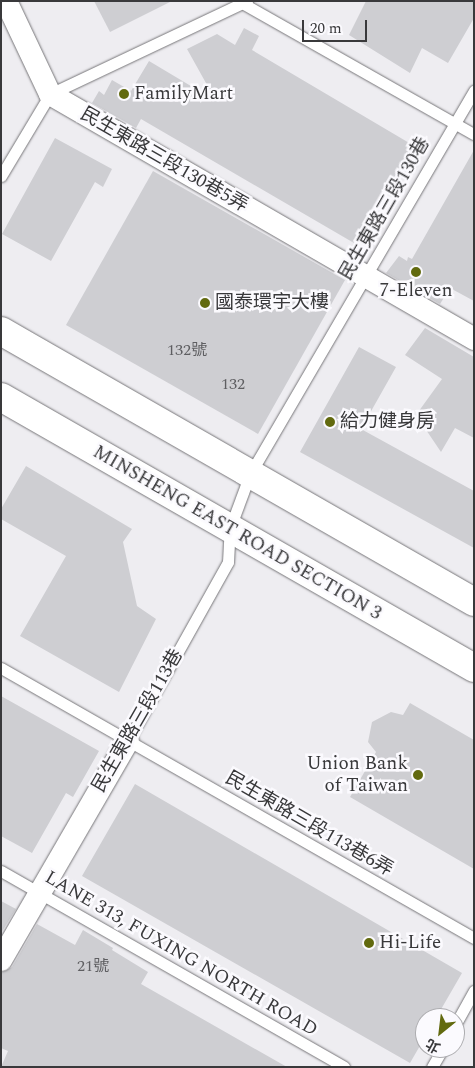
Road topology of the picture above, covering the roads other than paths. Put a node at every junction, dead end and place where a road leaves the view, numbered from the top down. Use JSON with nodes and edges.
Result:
{"nodes":[{"id":1,"x":6,"y":1,"type":"edge"},
{"id":2,"x":245,"y":2,"type":"edge"},
{"id":3,"x":474,"y":91,"type":"edge"},
{"id":4,"x":50,"y":94,"type":"junction"},
{"id":5,"x":456,"y":124,"type":"junction"},
{"id":6,"x":474,"y":134,"type":"edge"},
{"id":7,"x":1,"y":176,"type":"edge"},
{"id":8,"x":366,"y":277,"type":"junction"},
{"id":9,"x":1,"y":331,"type":"edge"},
{"id":10,"x":474,"y":339,"type":"edge"},
{"id":11,"x":1,"y":397,"type":"edge"},
{"id":12,"x":250,"y":474,"type":"junction"},
{"id":13,"x":230,"y":528,"type":"junction"},
{"id":14,"x":474,"y":602,"type":"edge"},
{"id":15,"x":1,"y":668,"type":"edge"},
{"id":16,"x":474,"y":668,"type":"edge"},
{"id":17,"x":128,"y":741,"type":"junction"},
{"id":18,"x":1,"y":871,"type":"edge"},
{"id":19,"x":39,"y":893,"type":"junction"},
{"id":20,"x":474,"y":938,"type":"edge"},
{"id":21,"x":1,"y":960,"type":"edge"},
{"id":22,"x":474,"y":991,"type":"edge"},
{"id":23,"x":464,"y":1008,"type":"edge"},
{"id":24,"x":344,"y":1067,"type":"edge"}],
"edges":[{"from":1,"to":4,"type":"street"},
{"from":2,"to":4,"type":"lane"},
{"from":2,"to":5,"type":"lane"},
{"from":3,"to":5,"type":"lane","name":"民生東路三段130巷"},
{"from":4,"to":7,"type":"lane"},
{"from":4,"to":8,"type":"street","name":"民生東路三段130巷5弄"},
{"from":5,"to":6,"type":"lane"},
{"from":5,"to":8,"type":"lane","name":"民生東路三段130巷"},
{"from":8,"to":10,"type":"street","name":"民生東路三段130巷5弄"},
{"from":8,"to":12,"type":"lane","name":"民生東路三段130巷"},
{"from":9,"to":12,"type":"street"},
{"from":11,"to":13,"type":"street","name":"MINSHENG EAST ROAD SECTION 3"},
{"from":12,"to":13,"type":"lane","name":"民生東路三段113巷"},
{"from":12,"to":14,"type":"street"},
{"from":13,"to":16,"type":"street","name":"MINSHENG EAST ROAD SECTION 3"},
{"from":13,"to":17,"type":"lane","name":"民生東路三段113巷"},
{"from":15,"to":17,"type":"lane","name":"民生東路三段113巷6弄"},
{"from":17,"to":19,"type":"street","name":"民生東路三段113巷"},
{"from":17,"to":20,"type":"lane","name":"民生東路三段113巷6弄"},
{"from":18,"to":19,"type":"lane","name":"LANE 313, FUXING NORTH ROAD"},
{"from":19,"to":21,"type":"street","name":"民生東路三段113巷"},
{"from":19,"to":24,"type":"lane","name":"LANE 313, FUXING NORTH ROAD"},
{"from":22,"to":23,"type":"lane"}]}
